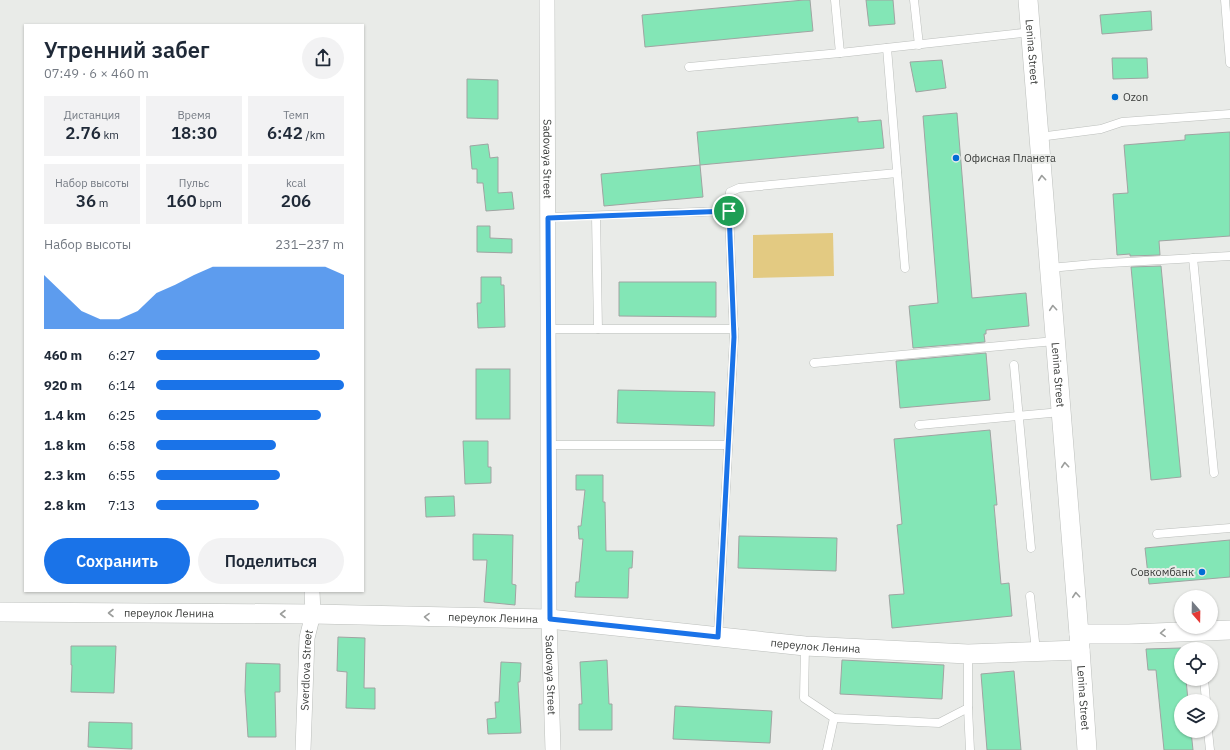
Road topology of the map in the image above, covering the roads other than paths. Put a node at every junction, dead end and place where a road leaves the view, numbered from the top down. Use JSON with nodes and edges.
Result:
{"nodes":[{"id":1,"x":547,"y":0,"type":"edge"},
{"id":2,"x":835,"y":0,"type":"edge"},
{"id":3,"x":914,"y":0,"type":"edge"},
{"id":4,"x":1028,"y":0,"type":"edge"},
{"id":5,"x":1225,"y":0,"type":"edge"},
{"id":6,"x":1031,"y":32,"type":"junction"},
{"id":7,"x":919,"y":45,"type":"junction"},
{"id":8,"x":887,"y":48,"type":"junction"},
{"id":9,"x":840,"y":53,"type":"junction"},
{"id":10,"x":1230,"y":63,"type":"edge"},
{"id":11,"x":689,"y":67,"type":"dead end"},
{"id":12,"x":1230,"y":114,"type":"edge"},
{"id":13,"x":1039,"y":137,"type":"junction"},
{"id":14,"x":897,"y":173,"type":"junction"},
{"id":15,"x":729,"y":211,"type":"junction"},
{"id":16,"x":596,"y":216,"type":"junction"},
{"id":17,"x":548,"y":218,"type":"junction"},
{"id":18,"x":1230,"y":256,"type":"edge"},
{"id":19,"x":1193,"y":258,"type":"junction"},
{"id":20,"x":905,"y":268,"type":"dead end"},
{"id":21,"x":1050,"y":268,"type":"junction"},
{"id":22,"x":548,"y":329,"type":"junction"},
{"id":23,"x":598,"y":329,"type":"junction"},
{"id":24,"x":734,"y":329,"type":"junction"},
{"id":25,"x":1056,"y":341,"type":"junction"},
{"id":26,"x":814,"y":363,"type":"dead end"},
{"id":27,"x":1014,"y":365,"type":"dead end"},
{"id":28,"x":1061,"y":412,"type":"junction"},
{"id":29,"x":1018,"y":416,"type":"junction"},
{"id":30,"x":918,"y":425,"type":"dead end"},
{"id":31,"x":549,"y":445,"type":"junction"},
{"id":32,"x":728,"y":445,"type":"junction"},
{"id":33,"x":1214,"y":473,"type":"dead end"},
{"id":34,"x":1230,"y":528,"type":"edge"},
{"id":35,"x":1157,"y":534,"type":"dead end"},
{"id":36,"x":1031,"y":548,"type":"dead end"},
{"id":37,"x":312,"y":592,"type":"edge"},
{"id":38,"x":1030,"y":596,"type":"dead end"},
{"id":39,"x":0,"y":612,"type":"edge"},
{"id":40,"x":313,"y":614,"type":"junction"},
{"id":41,"x":550,"y":619,"type":"junction"},
{"id":42,"x":1230,"y":630,"type":"edge"},
{"id":43,"x":718,"y":637,"type":"junction"},
{"id":44,"x":1079,"y":642,"type":"junction"},
{"id":45,"x":805,"y":646,"type":"junction"},
{"id":46,"x":1036,"y":652,"type":"junction"},
{"id":47,"x":968,"y":654,"type":"junction"},
{"id":48,"x":968,"y":708,"type":"junction"},
{"id":49,"x":834,"y":718,"type":"junction"},
{"id":50,"x":1209,"y":738,"type":"edge"},
{"id":51,"x":303,"y":750,"type":"edge"},
{"id":52,"x":553,"y":750,"type":"edge"},
{"id":53,"x":827,"y":750,"type":"edge"},
{"id":54,"x":970,"y":750,"type":"edge"},
{"id":55,"x":1087,"y":750,"type":"edge"},
{"id":56,"x":1210,"y":750,"type":"edge"}],
"edges":[{"from":1,"to":17,"type":"street","name":"Sadovaya Street"},
{"from":2,"to":9,"type":"lane"},
{"from":3,"to":7,"type":"lane"},
{"from":4,"to":6,"type":"street","name":"Lenina Street"},
{"from":5,"to":10,"type":"lane"},
{"from":6,"to":7,"type":"lane"},
{"from":6,"to":13,"type":"street","name":"Lenina Street"},
{"from":7,"to":8,"type":"lane"},
{"from":8,"to":9,"type":"lane"},
{"from":8,"to":14,"type":"lane"},
{"from":9,"to":11,"type":"lane"},
{"from":12,"to":13,"type":"lane"},
{"from":21,"to":13,"type":"street","name":"Lenina Street","one_way":true},
{"from":14,"to":15,"type":"lane"},
{"from":14,"to":20,"type":"lane"},
{"from":15,"to":16,"type":"lane"},
{"from":15,"to":24,"type":"lane"},
{"from":16,"to":17,"type":"lane"},
{"from":16,"to":23,"type":"lane"},
{"from":17,"to":22,"type":"street","name":"Sadovaya Street"},
{"from":18,"to":19,"type":"lane"},
{"from":19,"to":21,"type":"lane"},
{"from":19,"to":33,"type":"lane"},
{"from":25,"to":21,"type":"street","name":"Lenina Street","one_way":true},
{"from":22,"to":23,"type":"lane"},
{"from":22,"to":31,"type":"street","name":"Sadovaya Street"},
{"from":23,"to":24,"type":"lane"},
{"from":24,"to":32,"type":"lane"},
{"from":25,"to":26,"type":"lane"},
{"from":25,"to":28,"type":"street","name":"Lenina Street"},
{"from":27,"to":29,"type":"lane"},
{"from":28,"to":29,"type":"lane"},
{"from":44,"to":28,"type":"street","name":"Lenina Street","one_way":true},
{"from":29,"to":30,"type":"lane"},
{"from":29,"to":36,"type":"lane"},
{"from":31,"to":32,"type":"lane"},
{"from":31,"to":41,"type":"street","name":"Sadovaya Street"},
{"from":32,"to":43,"type":"lane"},
{"from":34,"to":35,"type":"lane"},
{"from":37,"to":40,"type":"street","name":"Sverdlova Street"},
{"from":38,"to":46,"type":"lane"},
{"from":40,"to":39,"type":"street","name":"переулок Ленина","one_way":true},
{"from":41,"to":40,"type":"street","name":"переулок Ленина","one_way":true},
{"from":40,"to":51,"type":"street","name":"Sverdlova Street"},
{"from":41,"to":43,"type":"street","name":"переулок Ленина"},
{"from":41,"to":52,"type":"street","name":"Sadovaya Street"},
{"from":42,"to":44,"type":"street","name":"переулок Ленина","one_way":true},
{"from":43,"to":45,"type":"street","name":"переулок Ленина"},
{"from":44,"to":46,"type":"street","name":"переулок Ленина"},
{"from":44,"to":55,"type":"street","name":"Lenina Street"},
{"from":45,"to":47,"type":"street","name":"переулок Ленина"},
{"from":45,"to":49,"type":"lane"},
{"from":46,"to":47,"type":"street","name":"переулок Ленина"},
{"from":47,"to":48,"type":"lane"},
{"from":48,"to":49,"type":"lane"},
{"from":48,"to":54,"type":"lane"},
{"from":49,"to":53,"type":"lane"},
{"from":50,"to":56,"type":"lane"}]}
